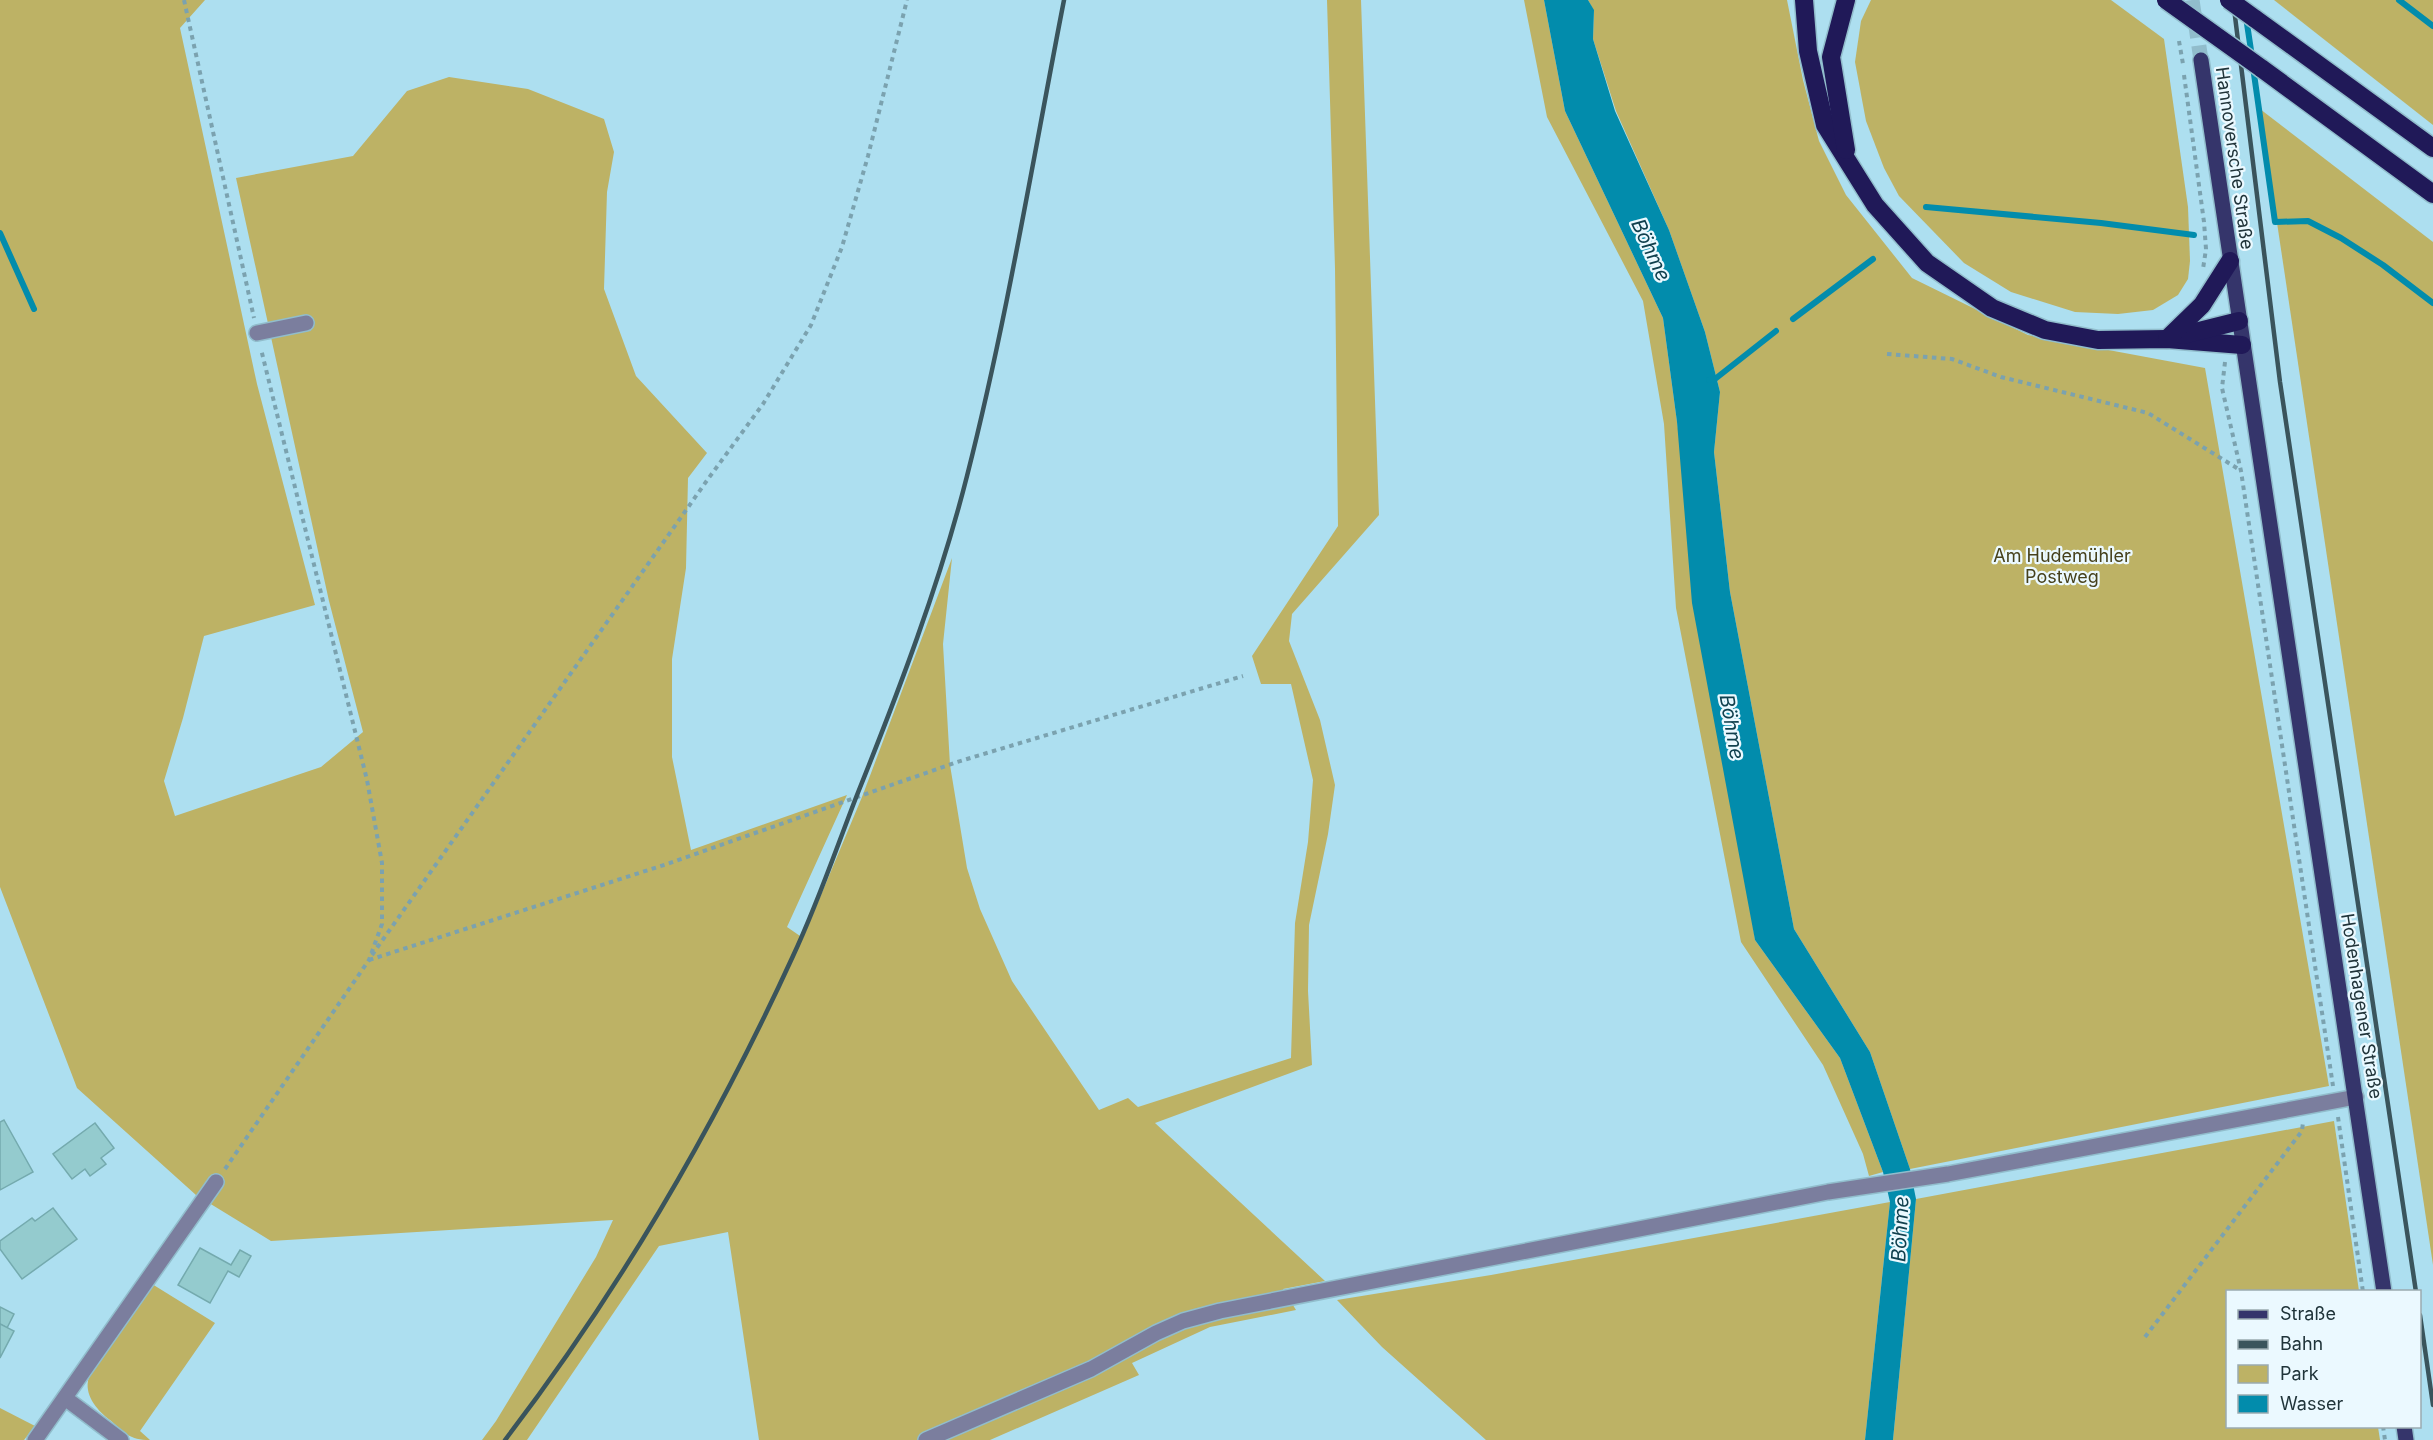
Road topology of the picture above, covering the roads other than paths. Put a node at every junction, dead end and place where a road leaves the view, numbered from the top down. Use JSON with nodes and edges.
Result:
{"nodes":[{"id":1,"x":1804,"y":0,"type":"edge"},
{"id":2,"x":1846,"y":0,"type":"edge"},
{"id":3,"x":2166,"y":0,"type":"edge"},
{"id":4,"x":2229,"y":0,"type":"edge"},
{"id":5,"x":2201,"y":60,"type":"tunnel mouth"},
{"id":6,"x":2433,"y":148,"type":"edge"},
{"id":7,"x":1848,"y":158,"type":"junction"},
{"id":8,"x":2433,"y":194,"type":"edge"},
{"id":9,"x":2230,"y":261,"type":"junction"},
{"id":10,"x":2239,"y":321,"type":"junction"},
{"id":11,"x":306,"y":323,"type":"dead end"},
{"id":12,"x":257,"y":333,"type":"road end"},
{"id":13,"x":2167,"y":339,"type":"junction"},
{"id":14,"x":2242,"y":345,"type":"junction"},
{"id":15,"x":2260,"y":467,"type":"joint"},
{"id":16,"x":2356,"y":1097,"type":"junction"},
{"id":17,"x":216,"y":1182,"type":"road end"},
{"id":18,"x":2384,"y":1290,"type":"edge"},
{"id":19,"x":65,"y":1398,"type":"junction"},
{"id":20,"x":35,"y":1440,"type":"edge"},
{"id":21,"x":121,"y":1440,"type":"edge"},
{"id":22,"x":926,"y":1440,"type":"edge"}],
"edges":[{"from":1,"to":7,"type":"highway"},
{"from":2,"to":7,"type":"highway"},
{"from":3,"to":8,"type":"highway","bridge":true},
{"from":4,"to":6,"type":"highway","bridge":true},
{"from":5,"to":9,"type":"main road","name":"Hannoversche Straße"},
{"from":7,"to":13,"type":"highway"},
{"from":9,"to":10,"type":"main road","name":"Hannoversche Straße"},
{"from":9,"to":13,"type":"highway"},
{"from":10,"to":13,"type":"highway"},
{"from":10,"to":14,"type":"main road","name":"Hannoversche Straße"},
{"from":11,"to":12,"type":"street"},
{"from":13,"to":14,"type":"highway"},
{"from":14,"to":15,"type":"main road","name":"Hannoversche Straße"},
{"from":15,"to":16,"type":"main road","name":"Hodenhagener Straße"},
{"from":16,"to":18,"type":"main road","name":"Hodenhagener Straße"},
{"from":16,"to":22,"type":"street"},
{"from":17,"to":19,"type":"street"},
{"from":19,"to":20,"type":"street"},
{"from":19,"to":21,"type":"street"}]}
